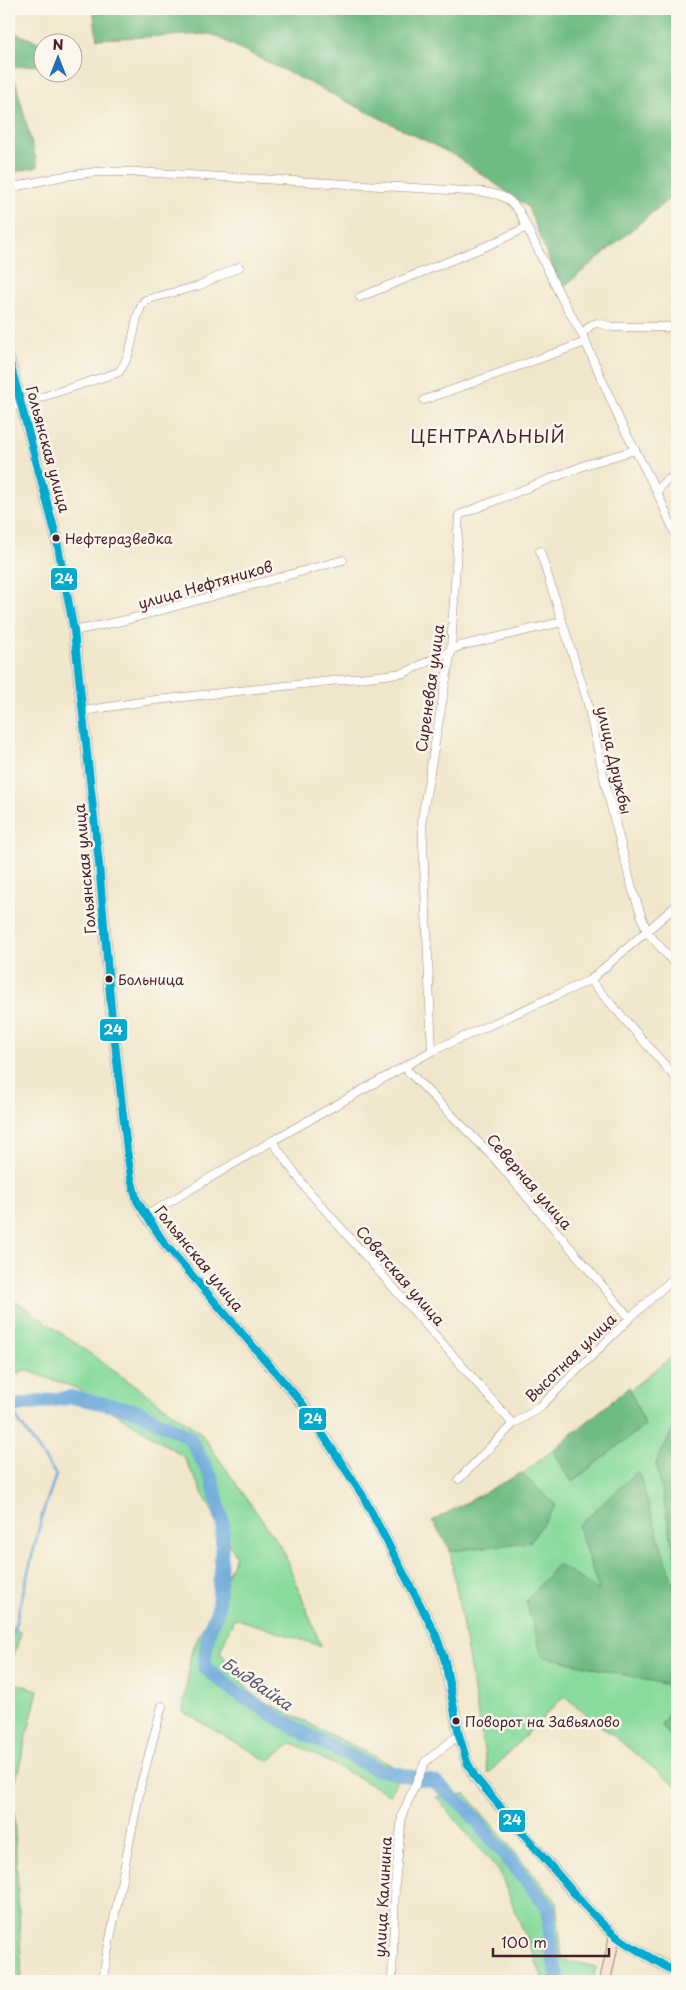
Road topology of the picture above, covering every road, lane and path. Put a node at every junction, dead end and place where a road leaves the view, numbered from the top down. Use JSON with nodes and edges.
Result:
{"nodes":[{"id":1,"x":9,"y":188,"type":"edge"},
{"id":2,"x":527,"y":227,"type":"junction"},
{"id":3,"x":239,"y":267,"type":"dead end"},
{"id":4,"x":360,"y":297,"type":"dead end"},
{"id":5,"x":677,"y":328,"type":"edge"},
{"id":6,"x":584,"y":338,"type":"junction"},
{"id":7,"x":9,"y":359,"type":"edge"},
{"id":8,"x":424,"y":400,"type":"dead end"},
{"id":9,"x":21,"y":404,"type":"junction"},
{"id":10,"x":9,"y":407,"type":"edge"},
{"id":11,"x":635,"y":450,"type":"junction"},
{"id":12,"x":677,"y":475,"type":"edge"},
{"id":13,"x":657,"y":492,"type":"junction"},
{"id":14,"x":677,"y":538,"type":"edge"},
{"id":15,"x":540,"y":551,"type":"dead end"},
{"id":16,"x":343,"y":560,"type":"dead end"},
{"id":17,"x":562,"y":622,"type":"junction"},
{"id":18,"x":74,"y":631,"type":"junction"},
{"id":19,"x":451,"y":650,"type":"junction"},
{"id":20,"x":83,"y":710,"type":"junction"},
{"id":21,"x":677,"y":905,"type":"edge"},
{"id":22,"x":647,"y":932,"type":"junction"},
{"id":23,"x":677,"y":966,"type":"edge"},
{"id":24,"x":590,"y":980,"type":"junction"},
{"id":25,"x":432,"y":1051,"type":"junction"},
{"id":26,"x":404,"y":1067,"type":"junction"},
{"id":27,"x":677,"y":1079,"type":"edge"},
{"id":28,"x":272,"y":1141,"type":"junction"},
{"id":29,"x":146,"y":1216,"type":"junction"},
{"id":30,"x":677,"y":1275,"type":"edge"},
{"id":31,"x":630,"y":1318,"type":"junction"},
{"id":32,"x":513,"y":1424,"type":"junction"},
{"id":33,"x":459,"y":1479,"type":"dead end"},
{"id":34,"x":162,"y":1706,"type":"dead end"},
{"id":35,"x":459,"y":1735,"type":"junction"},
{"id":36,"x":616,"y":1935,"type":"junction"},
{"id":37,"x":677,"y":1973,"type":"edge"},
{"id":38,"x":103,"y":1981,"type":"edge"},
{"id":39,"x":392,"y":1981,"type":"edge"},
{"id":40,"x":605,"y":1981,"type":"edge"}],
"edges":[{"from":1,"to":2,"type":"street"},
{"from":2,"to":4,"type":"street"},
{"from":2,"to":6,"type":"street"},
{"from":3,"to":9,"type":"street"},
{"from":5,"to":6,"type":"street"},
{"from":6,"to":8,"type":"street"},
{"from":6,"to":11,"type":"street"},
{"from":7,"to":9,"type":"main road","name":"Гольянская улица"},
{"from":9,"to":10,"type":"street"},
{"from":9,"to":18,"type":"main road","name":"Гольянская улица"},
{"from":11,"to":13,"type":"street"},
{"from":11,"to":19,"type":"street","name":"Сиреневая улица"},
{"from":12,"to":13,"type":"street"},
{"from":13,"to":14,"type":"street"},
{"from":15,"to":17,"type":"street","name":"улица Дружбы"},
{"from":16,"to":18,"type":"street","name":"улица Нефтяников"},
{"from":17,"to":19,"type":"street"},
{"from":17,"to":22,"type":"street","name":"улица Дружбы"},
{"from":18,"to":20,"type":"main road","name":"Гольянская улица"},
{"from":19,"to":20,"type":"street"},
{"from":19,"to":25,"type":"street","name":"Сиреневая улица"},
{"from":20,"to":29,"type":"main road","name":"Гольянская улица"},
{"from":21,"to":22,"type":"street"},
{"from":22,"to":23,"type":"street","name":"улица Дружбы"},
{"from":22,"to":24,"type":"street"},
{"from":24,"to":25,"type":"street"},
{"from":24,"to":27,"type":"street"},
{"from":25,"to":26,"type":"street"},
{"from":26,"to":28,"type":"street"},
{"from":26,"to":31,"type":"street","name":"Северная улица"},
{"from":28,"to":29,"type":"street"},
{"from":28,"to":32,"type":"street","name":"Советская улица"},
{"from":29,"to":35,"type":"main road","name":"Гольянская улица"},
{"from":30,"to":31,"type":"street","name":"Высотная улица"},
{"from":31,"to":32,"type":"street","name":"Высотная улица"},
{"from":32,"to":33,"type":"street","name":"Высотная улица"},
{"from":34,"to":38,"type":"street"},
{"from":35,"to":36,"type":"main road","name":"Гольянская улица"},
{"from":35,"to":39,"type":"street","name":"улица Калинина"},
{"from":36,"to":37,"type":"main road","name":"Гольянская улица"},
{"from":36,"to":40,"type":"main road"}]}
